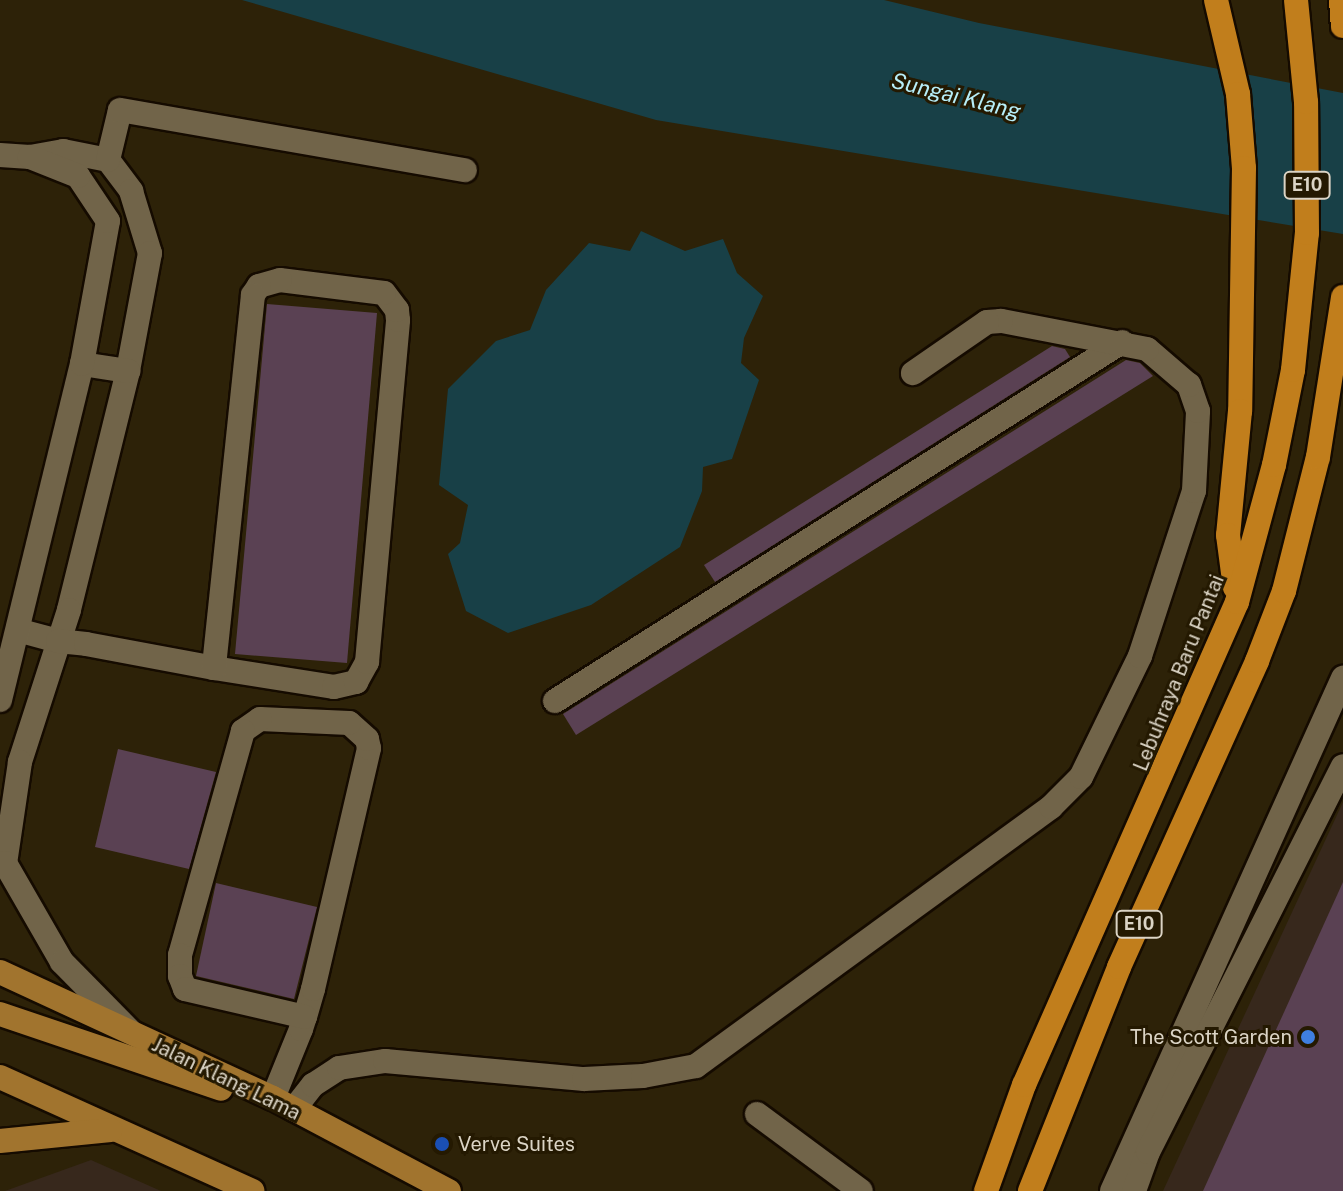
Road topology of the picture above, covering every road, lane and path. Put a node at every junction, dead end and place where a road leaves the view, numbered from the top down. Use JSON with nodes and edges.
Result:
{"nodes":[{"id":1,"x":1216,"y":0,"type":"edge"},
{"id":2,"x":1296,"y":0,"type":"edge"},
{"id":3,"x":1341,"y":0,"type":"edge"},
{"id":4,"x":1343,"y":26,"type":"edge"},
{"id":5,"x":0,"y":155,"type":"edge"},
{"id":6,"x":30,"y":157,"type":"junction"},
{"id":7,"x":108,"y":160,"type":"junction"},
{"id":8,"x":465,"y":170,"type":"dead end"},
{"id":9,"x":1343,"y":297,"type":"edge"},
{"id":10,"x":1342,"y":321,"type":"edge"},
{"id":11,"x":1122,"y":342,"type":"junction"},
{"id":12,"x":82,"y":364,"type":"junction"},
{"id":13,"x":128,"y":371,"type":"junction"},
{"id":14,"x":913,"y":373,"type":"dead end"},
{"id":15,"x":1237,"y":602,"type":"junction"},
{"id":16,"x":21,"y":631,"type":"junction"},
{"id":17,"x":58,"y":641,"type":"junction"},
{"id":18,"x":214,"y":668,"type":"junction"},
{"id":19,"x":1343,"y":678,"type":"edge"},
{"id":20,"x":0,"y":700,"type":"edge"},
{"id":21,"x":555,"y":701,"type":"dead end"},
{"id":22,"x":1343,"y":766,"type":"edge"},
{"id":23,"x":0,"y":965,"type":"edge"},
{"id":24,"x":0,"y":972,"type":"edge"},
{"id":25,"x":30,"y":986,"type":"junction"},
{"id":26,"x":0,"y":1014,"type":"edge"},
{"id":27,"x":305,"y":1017,"type":"junction"},
{"id":28,"x":133,"y":1034,"type":"junction"},
{"id":29,"x":0,"y":1077,"type":"edge"},
{"id":30,"x":293,"y":1109,"type":"junction"},
{"id":31,"x":757,"y":1114,"type":"dead end"},
{"id":32,"x":113,"y":1130,"type":"junction"},
{"id":33,"x":0,"y":1141,"type":"edge"},
{"id":34,"x":253,"y":1191,"type":"edge"},
{"id":35,"x":449,"y":1191,"type":"edge"},
{"id":36,"x":861,"y":1191,"type":"edge"},
{"id":37,"x":986,"y":1191,"type":"edge"},
{"id":38,"x":1030,"y":1191,"type":"edge"},
{"id":39,"x":1112,"y":1191,"type":"edge"},
{"id":40,"x":1134,"y":1191,"type":"edge"}],
"edges":[{"from":1,"to":15,"type":"highway"},
{"from":2,"to":15,"type":"highway","name":"Lebuhraya Baru Pantai","number":"E10"},
{"from":3,"to":4,"type":"highway"},
{"from":5,"to":6,"type":"lane"},
{"from":6,"to":7,"type":"lane"},
{"from":6,"to":12,"type":"lane"},
{"from":7,"to":8,"type":"lane"},
{"from":7,"to":13,"type":"lane"},
{"from":9,"to":10,"type":"highway","number":"E10"},
{"from":10,"to":38,"type":"highway","number":"E10"},
{"from":11,"to":14,"type":"lane"},
{"from":11,"to":21,"type":"lane"},
{"from":11,"to":30,"type":"lane"},
{"from":12,"to":13,"type":"lane"},
{"from":12,"to":16,"type":"lane"},
{"from":13,"to":17,"type":"lane"},
{"from":15,"to":37,"type":"highway","name":"Lebuhraya Baru Pantai","number":"E10"},
{"from":16,"to":17,"type":"lane"},
{"from":16,"to":20,"type":"lane"},
{"from":17,"to":18,"type":"lane"},
{"from":17,"to":28,"type":"lane"},
{"from":18,"to":18,"type":"lane"},
{"from":19,"to":39,"type":"lane"},
{"from":22,"to":40,"type":"lane"},
{"from":23,"to":25,"type":"lane"},
{"from":24,"to":25,"type":"main road","name":"Jalan Klang Lama"},
{"from":25,"to":28,"type":"main road","name":"Jalan Klang Lama"},
{"from":26,"to":30,"type":"main road"},
{"from":27,"to":27,"type":"lane"},
{"from":27,"to":30,"type":"lane"},
{"from":28,"to":30,"type":"main road","name":"Jalan Klang Lama"},
{"from":29,"to":32,"type":"main road"},
{"from":30,"to":35,"type":"main road","name":"Jalan Klang Lama"},
{"from":31,"to":36,"type":"lane"},
{"from":32,"to":33,"type":"main road"},
{"from":32,"to":34,"type":"main road"}]}
